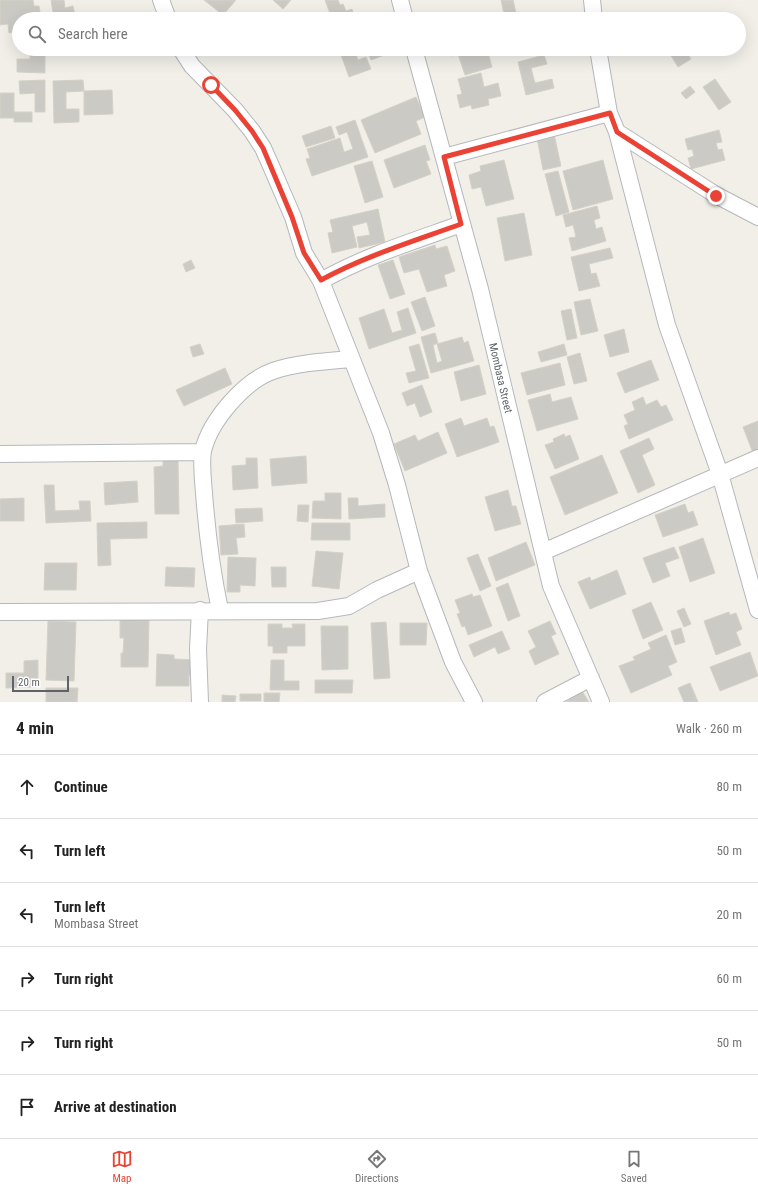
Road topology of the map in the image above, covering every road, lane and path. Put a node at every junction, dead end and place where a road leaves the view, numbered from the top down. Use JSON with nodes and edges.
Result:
{"nodes":[{"id":1,"x":161,"y":0,"type":"edge"},
{"id":2,"x":400,"y":0,"type":"edge"},
{"id":3,"x":592,"y":0,"type":"edge"},
{"id":4,"x":165,"y":12,"type":"edge"},
{"id":5,"x":403,"y":12,"type":"edge"},
{"id":6,"x":593,"y":12,"type":"edge"},
{"id":7,"x":186,"y":56,"type":"edge"},
{"id":8,"x":416,"y":56,"type":"edge"},
{"id":9,"x":599,"y":56,"type":"edge"},
{"id":10,"x":610,"y":113,"type":"junction"},
{"id":11,"x":617,"y":132,"type":"junction"},
{"id":12,"x":444,"y":157,"type":"junction"},
{"id":13,"x":758,"y":217,"type":"edge"},
{"id":14,"x":461,"y":224,"type":"junction"},
{"id":15,"x":321,"y":280,"type":"junction"},
{"id":16,"x":351,"y":359,"type":"junction"},
{"id":17,"x":203,"y":452,"type":"junction"},
{"id":18,"x":0,"y":454,"type":"edge"},
{"id":19,"x":758,"y":458,"type":"edge"},
{"id":20,"x":720,"y":474,"type":"junction"},
{"id":21,"x":543,"y":552,"type":"junction"},
{"id":22,"x":419,"y":571,"type":"junction"},
{"id":23,"x":200,"y":610,"type":"junction"},
{"id":24,"x":220,"y":610,"type":"junction"},
{"id":25,"x":758,"y":610,"type":"edge"},
{"id":26,"x":0,"y":612,"type":"edge"},
{"id":27,"x":591,"y":678,"type":"junction"},
{"id":28,"x":200,"y":702,"type":"edge"},
{"id":29,"x":474,"y":702,"type":"edge"},
{"id":30,"x":545,"y":702,"type":"edge"},
{"id":31,"x":601,"y":702,"type":"edge"}],
"edges":[{"from":1,"to":4,"type":"street"},
{"from":2,"to":5,"type":"street"},
{"from":3,"to":6,"type":"street"},
{"from":7,"to":15,"type":"street"},
{"from":8,"to":12,"type":"street","name":"Mombasa Street"},
{"from":9,"to":10,"type":"street"},
{"from":10,"to":11,"type":"street"},
{"from":10,"to":12,"type":"street"},
{"from":11,"to":13,"type":"street"},
{"from":11,"to":20,"type":"street"},
{"from":12,"to":14,"type":"street","name":"Mombasa Street"},
{"from":14,"to":15,"type":"street"},
{"from":14,"to":21,"type":"street","name":"Mombasa Street"},
{"from":15,"to":16,"type":"street"},
{"from":16,"to":17,"type":"street"},
{"from":16,"to":22,"type":"street"},
{"from":17,"to":18,"type":"street"},
{"from":17,"to":24,"type":"street"},
{"from":19,"to":20,"type":"street"},
{"from":20,"to":21,"type":"street"},
{"from":20,"to":25,"type":"street"},
{"from":21,"to":27,"type":"street","name":"Mombasa Street"},
{"from":22,"to":24,"type":"street"},
{"from":22,"to":29,"type":"street"},
{"from":23,"to":24,"type":"street"},
{"from":23,"to":26,"type":"street"},
{"from":23,"to":28,"type":"street"},
{"from":27,"to":30,"type":"street"},
{"from":27,"to":31,"type":"street","name":"Mombasa Street"}]}
